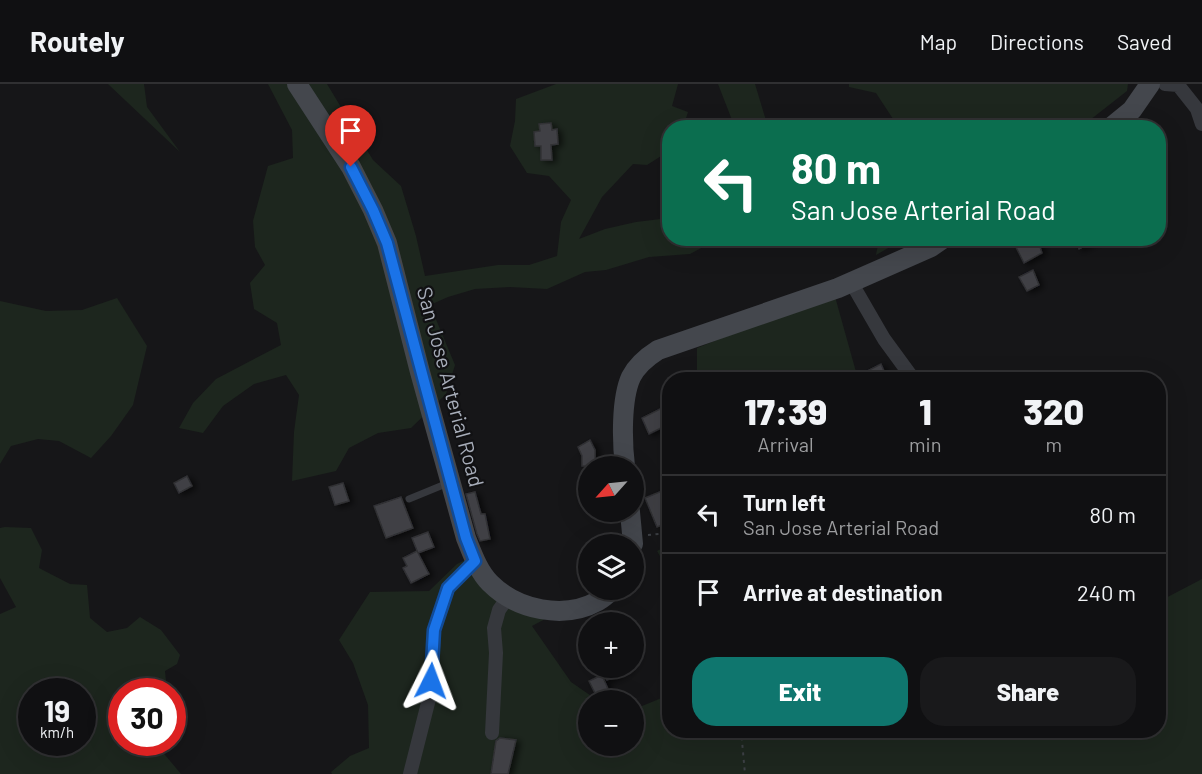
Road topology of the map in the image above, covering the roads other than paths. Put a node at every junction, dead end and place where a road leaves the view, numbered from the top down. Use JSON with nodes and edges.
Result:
{"nodes":[{"id":1,"x":297,"y":84,"type":"edge"},
{"id":2,"x":1150,"y":84,"type":"edge"},
{"id":3,"x":1165,"y":84,"type":"edge"},
{"id":4,"x":1120,"y":120,"type":"edge"},
{"id":5,"x":1202,"y":124,"type":"edge"},
{"id":6,"x":931,"y":246,"type":"edge"},
{"id":7,"x":851,"y":282,"type":"junction"},
{"id":8,"x":908,"y":372,"type":"edge"},
{"id":9,"x":625,"y":456,"type":"edge"},
{"id":10,"x":450,"y":482,"type":"junction"},
{"id":11,"x":409,"y":499,"type":"dead end"},
{"id":12,"x":475,"y":561,"type":"junction"},
{"id":13,"x":508,"y":597,"type":"junction"},
{"id":14,"x":599,"y":600,"type":"edge"},
{"id":15,"x":492,"y":733,"type":"dead end"},
{"id":16,"x":410,"y":774,"type":"edge"}],
"edges":[{"from":1,"to":10,"type":"main road","name":"San Jose Arterial Road"},
{"from":2,"to":4,"type":"main road"},
{"from":3,"to":5,"type":"street"},
{"from":6,"to":7,"type":"main road"},
{"from":7,"to":8,"type":"street"},
{"from":7,"to":9,"type":"main road"},
{"from":10,"to":11,"type":"lane"},
{"from":10,"to":12,"type":"main road","name":"San Jose Arterial Road"},
{"from":12,"to":13,"type":"main road","name":"San Jose Arterial Road"},
{"from":12,"to":16,"type":"street"},
{"from":13,"to":14,"type":"main road","name":"San Jose Arterial Road"},
{"from":13,"to":15,"type":"street"}]}
